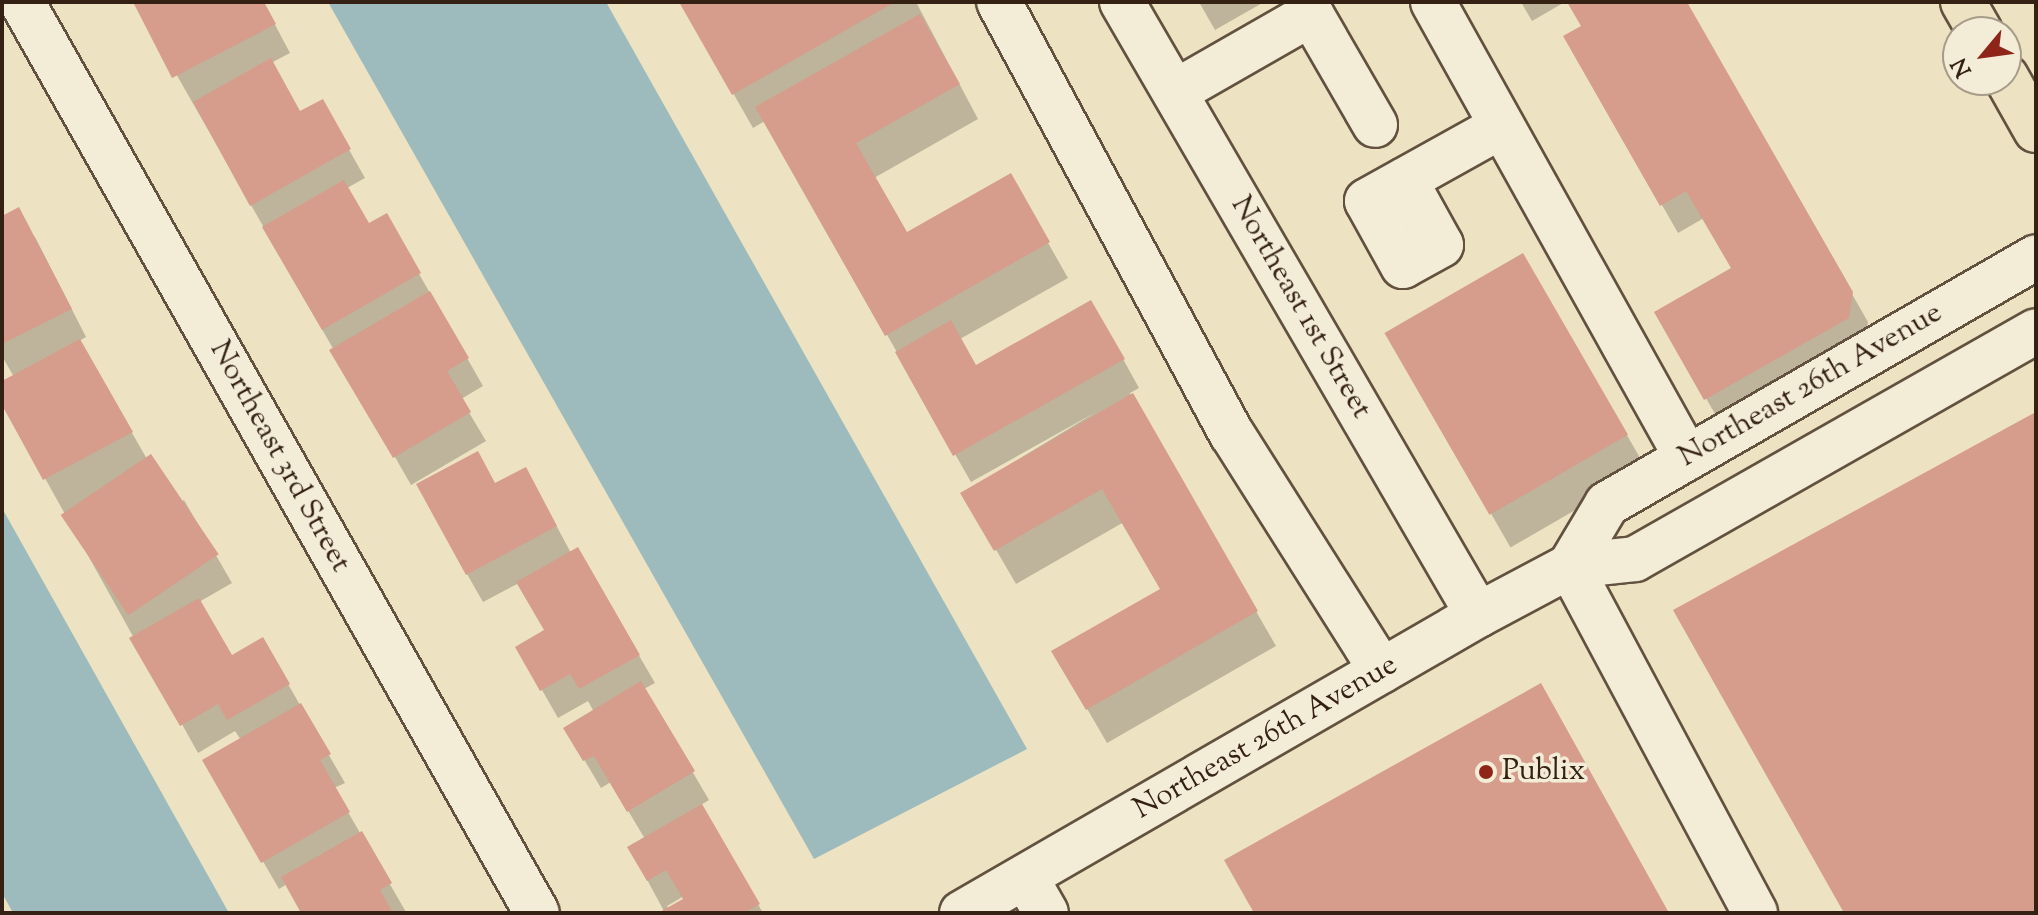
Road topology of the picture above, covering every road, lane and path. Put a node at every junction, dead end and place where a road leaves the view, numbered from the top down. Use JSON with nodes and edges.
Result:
{"nodes":[{"id":1,"x":22,"y":2,"type":"edge"},
{"id":2,"x":999,"y":2,"type":"edge"},
{"id":3,"x":1122,"y":2,"type":"edge"},
{"id":4,"x":1433,"y":2,"type":"edge"},
{"id":5,"x":1175,"y":92,"type":"junction"},
{"id":6,"x":2017,"y":96,"type":"edge"},
{"id":7,"x":1375,"y":125,"type":"dead end"},
{"id":8,"x":1502,"y":126,"type":"junction"},
{"id":9,"x":2036,"y":130,"type":"edge"},
{"id":10,"x":1405,"y":180,"type":"dead end"},
{"id":11,"x":2036,"y":257,"type":"edge"},
{"id":12,"x":2036,"y":331,"type":"edge"},
{"id":13,"x":1687,"y":458,"type":"junction"},
{"id":14,"x":1570,"y":566,"type":"junction"},
{"id":15,"x":1478,"y":615,"type":"junction"},
{"id":16,"x":1382,"y":671,"type":"junction"},
{"id":17,"x":1036,"y":895,"type":"edge"},
{"id":18,"x":537,"y":913,"type":"edge"},
{"id":19,"x":962,"y":913,"type":"edge"},
{"id":20,"x":1755,"y":913,"type":"edge"}],
"edges":[{"from":1,"to":18,"type":"street","name":"Northeast 3rd Street"},
{"from":2,"to":16,"type":"street"},
{"from":3,"to":5,"type":"street","name":"Northeast 1st Street"},
{"from":4,"to":8,"type":"street"},
{"from":5,"to":7,"type":"street"},
{"from":5,"to":15,"type":"street","name":"Northeast 1st Street"},
{"from":6,"to":9,"type":"main road"},
{"from":8,"to":10,"type":"street"},
{"from":8,"to":13,"type":"street"},
{"from":11,"to":13,"type":"street","name":"Northeast 26th Avenue"},
{"from":12,"to":14,"type":"street","name":"Northeast 26th Avenue"},
{"from":13,"to":14,"type":"street","name":"Northeast 26th Avenue"},
{"from":14,"to":15,"type":"street","name":"Northeast 26th Avenue"},
{"from":14,"to":20,"type":"street"},
{"from":15,"to":16,"type":"street","name":"Northeast 26th Avenue"},
{"from":16,"to":17,"type":"street","name":"Northeast 26th Avenue"},
{"from":17,"to":19,"type":"street","name":"Northeast 26th Avenue"}]}
